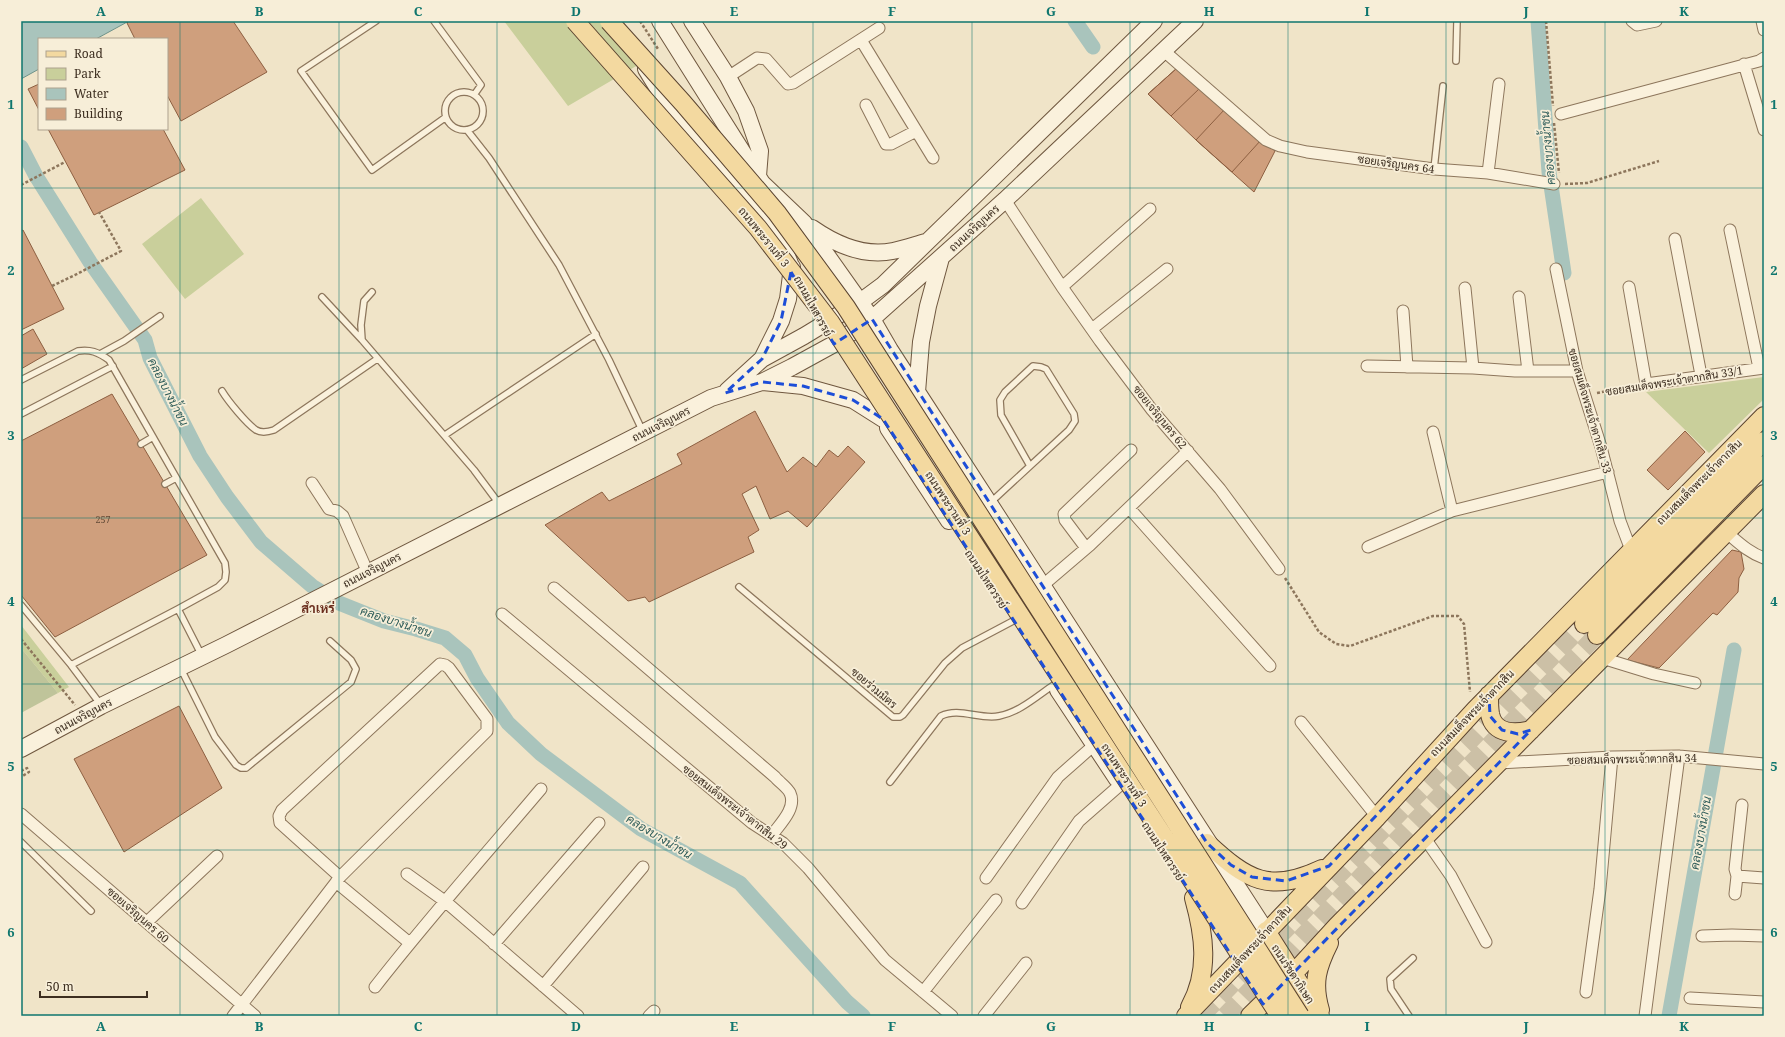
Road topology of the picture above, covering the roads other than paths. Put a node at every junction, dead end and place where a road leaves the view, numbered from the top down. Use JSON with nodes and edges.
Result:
{"nodes":[{"id":1,"x":376,"y":21,"type":"edge"},
{"id":2,"x":434,"y":21,"type":"edge"},
{"id":3,"x":574,"y":21,"type":"edge"},
{"id":4,"x":610,"y":21,"type":"edge"},
{"id":5,"x":620,"y":21,"type":"edge"},
{"id":6,"x":660,"y":21,"type":"edge"},
{"id":7,"x":693,"y":21,"type":"edge"},
{"id":8,"x":1154,"y":21,"type":"edge"},
{"id":9,"x":1195,"y":21,"type":"edge"},
{"id":10,"x":1457,"y":21,"type":"edge"},
{"id":11,"x":1632,"y":21,"type":"edge"},
{"id":12,"x":1656,"y":21,"type":"edge"},
{"id":13,"x":1762,"y":21,"type":"edge"},
{"id":14,"x":879,"y":28,"type":"dead end"},
{"id":15,"x":1764,"y":30,"type":"edge"},
{"id":16,"x":861,"y":40,"type":"junction"},
{"id":17,"x":1164,"y":51,"type":"junction"},
{"id":18,"x":1764,"y":58,"type":"edge"},
{"id":19,"x":1456,"y":61,"type":"dead end"},
{"id":20,"x":1744,"y":64,"type":"junction"},
{"id":21,"x":728,"y":77,"type":"junction"},
{"id":22,"x":1499,"y":84,"type":"dead end"},
{"id":23,"x":1443,"y":86,"type":"dead end"},
{"id":24,"x":474,"y":95,"type":"junction"},
{"id":25,"x":866,"y":105,"type":"dead end"},
{"id":26,"x":1556,"y":115,"type":"road end"},
{"id":27,"x":446,"y":118,"type":"junction"},
{"id":28,"x":467,"y":130,"type":"junction"},
{"id":29,"x":1764,"y":130,"type":"edge"},
{"id":30,"x":916,"y":131,"type":"junction"},
{"id":31,"x":933,"y":158,"type":"dead end"},
{"id":32,"x":1434,"y":169,"type":"junction"},
{"id":33,"x":1488,"y":173,"type":"junction"},
{"id":34,"x":760,"y":180,"type":"junction"},
{"id":35,"x":1553,"y":184,"type":"road end"},
{"id":36,"x":1005,"y":200,"type":"junction"},
{"id":37,"x":1150,"y":209,"type":"dead end"},
{"id":38,"x":804,"y":223,"type":"junction"},
{"id":39,"x":776,"y":229,"type":"junction"},
{"id":40,"x":1730,"y":230,"type":"dead end"},
{"id":41,"x":1675,"y":239,"type":"dead end"},
{"id":42,"x":926,"y":242,"type":"junction"},
{"id":43,"x":941,"y":258,"type":"junction"},
{"id":44,"x":792,"y":267,"type":"junction"},
{"id":45,"x":1167,"y":269,"type":"dead end"},
{"id":46,"x":1556,"y":269,"type":"dead end"},
{"id":47,"x":1062,"y":287,"type":"junction"},
{"id":48,"x":1629,"y":287,"type":"dead end"},
{"id":49,"x":1465,"y":288,"type":"dead end"},
{"id":50,"x":372,"y":292,"type":"dead end"},
{"id":51,"x":322,"y":297,"type":"dead end"},
{"id":52,"x":1519,"y":297,"type":"dead end"},
{"id":53,"x":860,"y":302,"type":"junction"},
{"id":54,"x":1403,"y":311,"type":"dead end"},
{"id":55,"x":160,"y":316,"type":"dead end"},
{"id":56,"x":872,"y":319,"type":"junction"},
{"id":57,"x":824,"y":324,"type":"junction"},
{"id":58,"x":1092,"y":329,"type":"junction"},
{"id":59,"x":596,"y":334,"type":"junction"},
{"id":60,"x":362,"y":340,"type":"junction"},
{"id":61,"x":834,"y":344,"type":"junction"},
{"id":62,"x":100,"y":354,"type":"junction"},
{"id":63,"x":377,"y":359,"type":"junction"},
{"id":64,"x":762,"y":359,"type":"junction"},
{"id":65,"x":112,"y":366,"type":"junction"},
{"id":66,"x":1367,"y":366,"type":"dead end"},
{"id":67,"x":1407,"y":367,"type":"junction"},
{"id":68,"x":1473,"y":368,"type":"junction"},
{"id":69,"x":1761,"y":368,"type":"edge"},
{"id":70,"x":1528,"y":371,"type":"junction"},
{"id":71,"x":1577,"y":371,"type":"junction"},
{"id":72,"x":1701,"y":375,"type":"junction"},
{"id":73,"x":21,"y":380,"type":"edge"},
{"id":74,"x":762,"y":382,"type":"junction"},
{"id":75,"x":222,"y":391,"type":"dead end"},
{"id":76,"x":917,"y":392,"type":"junction"},
{"id":77,"x":725,"y":394,"type":"junction"},
{"id":78,"x":21,"y":414,"type":"edge"},
{"id":79,"x":1764,"y":416,"type":"edge"},
{"id":80,"x":883,"y":419,"type":"junction"},
{"id":81,"x":643,"y":432,"type":"junction"},
{"id":82,"x":1433,"y":432,"type":"dead end"},
{"id":83,"x":445,"y":435,"type":"junction"},
{"id":84,"x":153,"y":437,"type":"junction"},
{"id":85,"x":1764,"y":441,"type":"edge"},
{"id":86,"x":141,"y":444,"type":"dead end"},
{"id":87,"x":1131,"y":450,"type":"dead end"},
{"id":88,"x":1188,"y":451,"type":"junction"},
{"id":89,"x":1764,"y":465,"type":"edge"},
{"id":90,"x":1030,"y":466,"type":"junction"},
{"id":91,"x":1608,"y":472,"type":"junction"},
{"id":92,"x":176,"y":478,"type":"junction"},
{"id":93,"x":312,"y":483,"type":"dead end"},
{"id":94,"x":165,"y":484,"type":"dead end"},
{"id":95,"x":1764,"y":494,"type":"edge"},
{"id":96,"x":989,"y":504,"type":"junction"},
{"id":97,"x":500,"y":505,"type":"junction"},
{"id":98,"x":1129,"y":508,"type":"junction"},
{"id":99,"x":1452,"y":511,"type":"junction"},
{"id":100,"x":1726,"y":532,"type":"junction"},
{"id":101,"x":1368,"y":547,"type":"dead end"},
{"id":102,"x":1086,"y":548,"type":"junction"},
{"id":103,"x":1631,"y":550,"type":"junction"},
{"id":104,"x":1764,"y":558,"type":"edge"},
{"id":105,"x":1279,"y":569,"type":"road end"},
{"id":106,"x":363,"y":574,"type":"junction"},
{"id":107,"x":1042,"y":586,"type":"junction"},
{"id":108,"x":739,"y":587,"type":"dead end"},
{"id":109,"x":554,"y":588,"type":"dead end"},
{"id":110,"x":21,"y":605,"type":"edge"},
{"id":111,"x":178,"y":610,"type":"junction"},
{"id":112,"x":502,"y":614,"type":"dead end"},
{"id":113,"x":1014,"y":621,"type":"junction"},
{"id":114,"x":330,"y":641,"type":"dead end"},
{"id":115,"x":202,"y":656,"type":"junction"},
{"id":116,"x":1602,"y":658,"type":"junction"},
{"id":117,"x":71,"y":665,"type":"junction"},
{"id":118,"x":1270,"y":666,"type":"dead end"},
{"id":119,"x":180,"y":667,"type":"junction"},
{"id":120,"x":1695,"y":683,"type":"dead end"},
{"id":121,"x":1055,"y":684,"type":"junction"},
{"id":122,"x":1489,"y":696,"type":"junction"},
{"id":123,"x":101,"y":706,"type":"junction"},
{"id":124,"x":1301,"y":722,"type":"dead end"},
{"id":125,"x":1531,"y":730,"type":"junction"},
{"id":126,"x":1093,"y":746,"type":"junction"},
{"id":127,"x":21,"y":749,"type":"edge"},
{"id":128,"x":1679,"y":756,"type":"junction"},
{"id":129,"x":1612,"y":757,"type":"junction"},
{"id":130,"x":1499,"y":763,"type":"junction"},
{"id":131,"x":1764,"y":764,"type":"edge"},
{"id":132,"x":890,"y":782,"type":"dead end"},
{"id":133,"x":1120,"y":785,"type":"junction"},
{"id":134,"x":541,"y":789,"type":"dead end"},
{"id":135,"x":1742,"y":805,"type":"dead end"},
{"id":136,"x":21,"y":814,"type":"edge"},
{"id":137,"x":1377,"y":817,"type":"junction"},
{"id":138,"x":598,"y":823,"type":"dead end"},
{"id":139,"x":772,"y":835,"type":"junction"},
{"id":140,"x":1424,"y":837,"type":"junction"},
{"id":141,"x":21,"y":842,"type":"edge"},
{"id":142,"x":1208,"y":843,"type":"junction"},
{"id":143,"x":217,"y":856,"type":"dead end"},
{"id":144,"x":1329,"y":866,"type":"junction"},
{"id":145,"x":644,"y":867,"type":"dead end"},
{"id":146,"x":407,"y":874,"type":"dead end"},
{"id":147,"x":1737,"y":876,"type":"junction"},
{"id":148,"x":986,"y":878,"type":"dead end"},
{"id":149,"x":1764,"y":878,"type":"edge"},
{"id":150,"x":338,"y":880,"type":"junction"},
{"id":151,"x":1735,"y":894,"type":"dead end"},
{"id":152,"x":1194,"y":898,"type":"junction"},
{"id":153,"x":996,"y":900,"type":"dead end"},
{"id":154,"x":446,"y":902,"type":"junction"},
{"id":155,"x":1022,"y":903,"type":"dead end"},
{"id":156,"x":91,"y":911,"type":"dead end"},
{"id":157,"x":147,"y":922,"type":"junction"},
{"id":158,"x":1337,"y":926,"type":"junction"},
{"id":159,"x":1266,"y":931,"type":"junction"},
{"id":160,"x":1702,"y":936,"type":"dead end"},
{"id":161,"x":1764,"y":936,"type":"edge"},
{"id":162,"x":410,"y":941,"type":"junction"},
{"id":163,"x":1486,"y":942,"type":"dead end"},
{"id":164,"x":494,"y":944,"type":"junction"},
{"id":165,"x":1413,"y":958,"type":"dead end"},
{"id":166,"x":1236,"y":963,"type":"junction"},
{"id":167,"x":1026,"y":964,"type":"dead end"},
{"id":168,"x":1294,"y":974,"type":"junction"},
{"id":169,"x":543,"y":986,"type":"junction"},
{"id":170,"x":375,"y":987,"type":"dead end"},
{"id":171,"x":923,"y":992,"type":"junction"},
{"id":172,"x":1586,"y":992,"type":"dead end"},
{"id":173,"x":1690,"y":998,"type":"dead end"},
{"id":174,"x":1764,"y":1002,"type":"edge"},
{"id":175,"x":242,"y":1004,"type":"junction"},
{"id":176,"x":1267,"y":1010,"type":"edge"},
{"id":177,"x":1291,"y":1011,"type":"edge"},
{"id":178,"x":232,"y":1016,"type":"edge"},
{"id":179,"x":255,"y":1016,"type":"edge"},
{"id":180,"x":578,"y":1016,"type":"edge"},
{"id":181,"x":952,"y":1016,"type":"edge"},
{"id":182,"x":984,"y":1016,"type":"edge"},
{"id":183,"x":1185,"y":1016,"type":"edge"},
{"id":184,"x":1250,"y":1016,"type":"edge"},
{"id":185,"x":1308,"y":1016,"type":"edge"},
{"id":186,"x":1321,"y":1016,"type":"edge"},
{"id":187,"x":1408,"y":1016,"type":"edge"},
{"id":188,"x":1645,"y":1016,"type":"edge"}],
"edges":[{"from":1,"to":27,"type":"lane"},
{"from":2,"to":24,"type":"lane"},
{"from":3,"to":177,"type":"main road","name":"ถนนพระรามที่ 3","bridge":true},
{"from":4,"to":177,"type":"main road","name":"ถนนพระรามที่ 3","bridge":true},
{"from":5,"to":39,"type":"main road"},
{"from":6,"to":34,"type":"main road","name":"ถนนมไหสวรรย์"},
{"from":7,"to":21,"type":"main road"},
{"from":8,"to":42,"type":"main road","name":"ถนนเจริญนคร"},
{"from":9,"to":17,"type":"main road","name":"ถนนเจริญนคร"},
{"from":10,"to":19,"type":"lane"},
{"from":11,"to":12,"type":"street"},
{"from":13,"to":15,"type":"street"},
{"from":14,"to":16,"type":"street"},
{"from":16,"to":21,"type":"street"},
{"from":16,"to":30,"type":"street"},
{"from":17,"to":32,"type":"street","name":"ซอยเจริญนคร 64"},
{"from":17,"to":36,"type":"main road","name":"ถนนเจริญนคร"},
{"from":18,"to":20,"type":"street"},
{"from":20,"to":26,"type":"street"},
{"from":20,"to":29,"type":"street"},
{"from":21,"to":34,"type":"main road"},
{"from":22,"to":33,"type":"street"},
{"from":23,"to":32,"type":"lane"},
{"from":24,"to":27,"type":"lane"},
{"from":24,"to":28,"type":"lane"},
{"from":25,"to":30,"type":"street"},
{"from":27,"to":28,"type":"lane"},
{"from":28,"to":59,"type":"lane"},
{"from":30,"to":31,"type":"street"},
{"from":32,"to":33,"type":"street","name":"ซอยเจริญนคร 64"},
{"from":33,"to":35,"type":"street","name":"ซอยเจริญนคร 64"},
{"from":34,"to":38,"type":"main road","name":"ถนนมไหสวรรย์"},
{"from":34,"to":39,"type":"main road","name":"ถนนมไหสวรรย์"},
{"from":36,"to":43,"type":"main road","name":"ถนนเจริญนคร"},
{"from":36,"to":47,"type":"street","name":"ซอยเจริญนคร 62"},
{"from":37,"to":47,"type":"street"},
{"from":38,"to":42,"type":"main road"},
{"from":38,"to":53,"type":"main road","name":"ถนนมไหสวรรย์"},
{"from":39,"to":44,"type":"main road","name":"ถนนมไหสวรรย์"},
{"from":40,"to":69,"type":"street"},
{"from":41,"to":72,"type":"street"},
{"from":42,"to":53,"type":"main road","name":"ถนนเจริญนคร"},
{"from":43,"to":56,"type":"main road","name":"ถนนเจริญนคร"},
{"from":43,"to":76,"type":"main road"},
{"from":44,"to":57,"type":"main road","name":"ถนนมไหสวรรย์"},
{"from":44,"to":64,"type":"main road"},
{"from":45,"to":58,"type":"street"},
{"from":46,"to":71,"type":"street","name":"ซอยสมเด็จพระเจ้าตากสิน 33"},
{"from":47,"to":58,"type":"street","name":"ซอยเจริญนคร 62"},
{"from":48,"to":72,"type":"street","name":"ซอยสมเด็จพระเจ้าตากสิน 33/1"},
{"from":49,"to":68,"type":"street"},
{"from":50,"to":60,"type":"lane"},
{"from":51,"to":60,"type":"lane"},
{"from":52,"to":70,"type":"street"},
{"from":53,"to":56,"type":"main road","name":"ถนนมไหสวรรย์"},
{"from":53,"to":57,"type":"main road","name":"ถนนเจริญนคร"},
{"from":54,"to":67,"type":"street"},
{"from":55,"to":62,"type":"lane"},
{"from":56,"to":61,"type":"main road","name":"ถนนเจริญนคร"},
{"from":56,"to":76,"type":"main road","name":"ถนนมไหสวรรย์"},
{"from":57,"to":61,"type":"main road","name":"ถนนมไหสวรรย์"},
{"from":57,"to":64,"type":"main road","name":"ถนนเจริญนคร"},
{"from":58,"to":88,"type":"street","name":"ซอยเจริญนคร 62"},
{"from":59,"to":81,"type":"lane"},
{"from":59,"to":83,"type":"lane"},
{"from":60,"to":63,"type":"lane"},
{"from":61,"to":74,"type":"main road","name":"ถนนเจริญนคร"},
{"from":61,"to":80,"type":"main road","name":"ถนนมไหสวรรย์"},
{"from":62,"to":65,"type":"lane"},
{"from":62,"to":73,"type":"lane"},
{"from":63,"to":75,"type":"lane"},
{"from":63,"to":83,"type":"lane"},
{"from":64,"to":77,"type":"main road","name":"ถนนเจริญนคร"},
{"from":65,"to":78,"type":"lane"},
{"from":65,"to":84,"type":"lane"},
{"from":66,"to":67,"type":"street"},
{"from":67,"to":68,"type":"street"},
{"from":68,"to":70,"type":"street"},
{"from":69,"to":72,"type":"street","name":"ซอยสมเด็จพระเจ้าตากสิน 33/1"},
{"from":70,"to":71,"type":"street"},
{"from":71,"to":91,"type":"street","name":"ซอยสมเด็จพระเจ้าตากสิน 33"},
{"from":74,"to":77,"type":"main road","name":"ถนนเจริญนคร"},
{"from":74,"to":80,"type":"main road"},
{"from":76,"to":96,"type":"main road","name":"ถนนมไหสวรรย์"},
{"from":77,"to":81,"type":"main road","name":"ถนนเจริญนคร"},
{"from":79,"to":103,"type":"main road","name":"ถนนสมเด็จพระเจ้าตากสิน"},
{"from":80,"to":113,"type":"main road","name":"ถนนมไหสวรรย์"},
{"from":81,"to":97,"type":"main road","name":"ถนนเจริญนคร"},
{"from":82,"to":99,"type":"street"},
{"from":83,"to":97,"type":"lane"},
{"from":84,"to":86,"type":"lane"},
{"from":84,"to":92,"type":"lane"},
{"from":85,"to":89,"type":"main road","name":"ถนนสมเด็จพระเจ้าตากสิน"},
{"from":87,"to":102,"type":"street"},
{"from":88,"to":98,"type":"street"},
{"from":88,"to":105,"type":"street","name":"ซอยเจริญนคร 62"},
{"from":90,"to":90,"type":"lane"},
{"from":90,"to":96,"type":"lane"},
{"from":91,"to":99,"type":"street"},
{"from":91,"to":103,"type":"street","name":"ซอยสมเด็จพระเจ้าตากสิน 33"},
{"from":92,"to":94,"type":"lane"},
{"from":92,"to":111,"type":"lane"},
{"from":93,"to":106,"type":"street"},
{"from":95,"to":100,"type":"main road"},
{"from":96,"to":107,"type":"main road","name":"ถนนมไหสวรรย์"},
{"from":97,"to":106,"type":"main road","name":"ถนนเจริญนคร"},
{"from":98,"to":102,"type":"street"},
{"from":98,"to":118,"type":"street"},
{"from":99,"to":101,"type":"street"},
{"from":100,"to":104,"type":"street"},
{"from":100,"to":116,"type":"main road"},
{"from":102,"to":107,"type":"street"},
{"from":103,"to":122,"type":"main road","name":"ถนนสมเด็จพระเจ้าตากสิน"},
{"from":106,"to":115,"type":"main road","name":"ถนนเจริญนคร"},
{"from":107,"to":142,"type":"main road","name":"ถนนมไหสวรรย์"},
{"from":108,"to":113,"type":"lane","name":"ซอยร่วมมิตร"},
{"from":109,"to":139,"type":"street"},
{"from":110,"to":117,"type":"lane"},
{"from":111,"to":115,"type":"lane"},
{"from":111,"to":117,"type":"lane"},
{"from":112,"to":139,"type":"street","name":"ซอยสมเด็จพระเจ้าตากสิน 29"},
{"from":113,"to":121,"type":"main road","name":"ถนนมไหสวรรย์"},
{"from":114,"to":119,"type":"lane"},
{"from":115,"to":119,"type":"main road","name":"ถนนเจริญนคร"},
{"from":116,"to":120,"type":"street"},
{"from":116,"to":125,"type":"main road"},
{"from":117,"to":123,"type":"lane"},
{"from":119,"to":123,"type":"main road","name":"ถนนเจริญนคร"},
{"from":121,"to":126,"type":"main road","name":"ถนนมไหสวรรย์"},
{"from":121,"to":132,"type":"lane"},
{"from":122,"to":125,"type":"main road"},
{"from":122,"to":137,"type":"main road","name":"ถนนสมเด็จพระเจ้าตากสิน"},
{"from":123,"to":127,"type":"main road","name":"ถนนเจริญนคร"},
{"from":124,"to":137,"type":"street"},
{"from":125,"to":130,"type":"main road"},
{"from":126,"to":133,"type":"main road","name":"ถนนมไหสวรรย์"},
{"from":126,"to":148,"type":"street"},
{"from":128,"to":129,"type":"street","name":"ซอยสมเด็จพระเจ้าตากสิน 34"},
{"from":128,"to":131,"type":"street","name":"ซอยสมเด็จพระเจ้าตากสิน 34"},
{"from":128,"to":188,"type":"street"},
{"from":129,"to":130,"type":"street","name":"ซอยสมเด็จพระเจ้าตากสิน 34"},
{"from":129,"to":172,"type":"street"},
{"from":130,"to":140,"type":"main road"},
{"from":133,"to":152,"type":"main road","name":"ถนนมไหสวรรย์"},
{"from":133,"to":155,"type":"street"},
{"from":134,"to":154,"type":"street"},
{"from":135,"to":147,"type":"street"},
{"from":136,"to":157,"type":"street","name":"ซอยเจริญนคร 60"},
{"from":137,"to":144,"type":"main road","name":"ถนนสมเด็จพระเจ้าตากสิน"},
{"from":138,"to":164,"type":"street"},
{"from":139,"to":171,"type":"street","name":"ซอยสมเด็จพระเจ้าตากสิน 29"},
{"from":140,"to":158,"type":"main road"},
{"from":140,"to":163,"type":"street"},
{"from":141,"to":156,"type":"lane"},
{"from":142,"to":144,"type":"main road"},
{"from":142,"to":159,"type":"main road","name":"ถนนมไหสวรรย์"},
{"from":143,"to":157,"type":"street"},
{"from":144,"to":159,"type":"main road","name":"ถนนสมเด็จพระเจ้าตากสิน"},
{"from":145,"to":169,"type":"street"},
{"from":146,"to":154,"type":"street"},
{"from":147,"to":149,"type":"street"},
{"from":147,"to":151,"type":"street"},
{"from":150,"to":150,"type":"street"},
{"from":150,"to":162,"type":"street"},
{"from":150,"to":175,"type":"street"},
{"from":152,"to":166,"type":"main road","name":"ถนนมไหสวรรย์"},
{"from":152,"to":183,"type":"main road"},
{"from":153,"to":171,"type":"street"},
{"from":154,"to":162,"type":"street"},
{"from":154,"to":164,"type":"street"},
{"from":157,"to":175,"type":"street","name":"ซอยเจริญนคร 60"},
{"from":158,"to":168,"type":"main road"},
{"from":158,"to":186,"type":"main road"},
{"from":159,"to":166,"type":"main road","name":"ถนนสมเด็จพระเจ้าตากสิน"},
{"from":159,"to":168,"type":"main road","name":"ถนนรัชดาภิเษก"},
{"from":160,"to":161,"type":"street"},
{"from":162,"to":170,"type":"street"},
{"from":164,"to":169,"type":"street"},
{"from":165,"to":187,"type":"lane"},
{"from":166,"to":176,"type":"main road"},
{"from":166,"to":183,"type":"main road","name":"ถนนสมเด็จพระเจ้าตากสิน"},
{"from":167,"to":182,"type":"street"},
{"from":168,"to":176,"type":"main road"},
{"from":168,"to":186,"type":"main road","name":"ถนนรัชดาภิเษก"},
{"from":169,"to":180,"type":"street"},
{"from":171,"to":181,"type":"street","name":"ซอยสมเด็จพระเจ้าตากสิน 29"},
{"from":173,"to":174,"type":"street"},
{"from":175,"to":178,"type":"street"},
{"from":175,"to":179,"type":"street","name":"ซอยเจริญนคร 60"},
{"from":176,"to":184,"type":"main road"},
{"from":177,"to":185,"type":"main road"}]}
